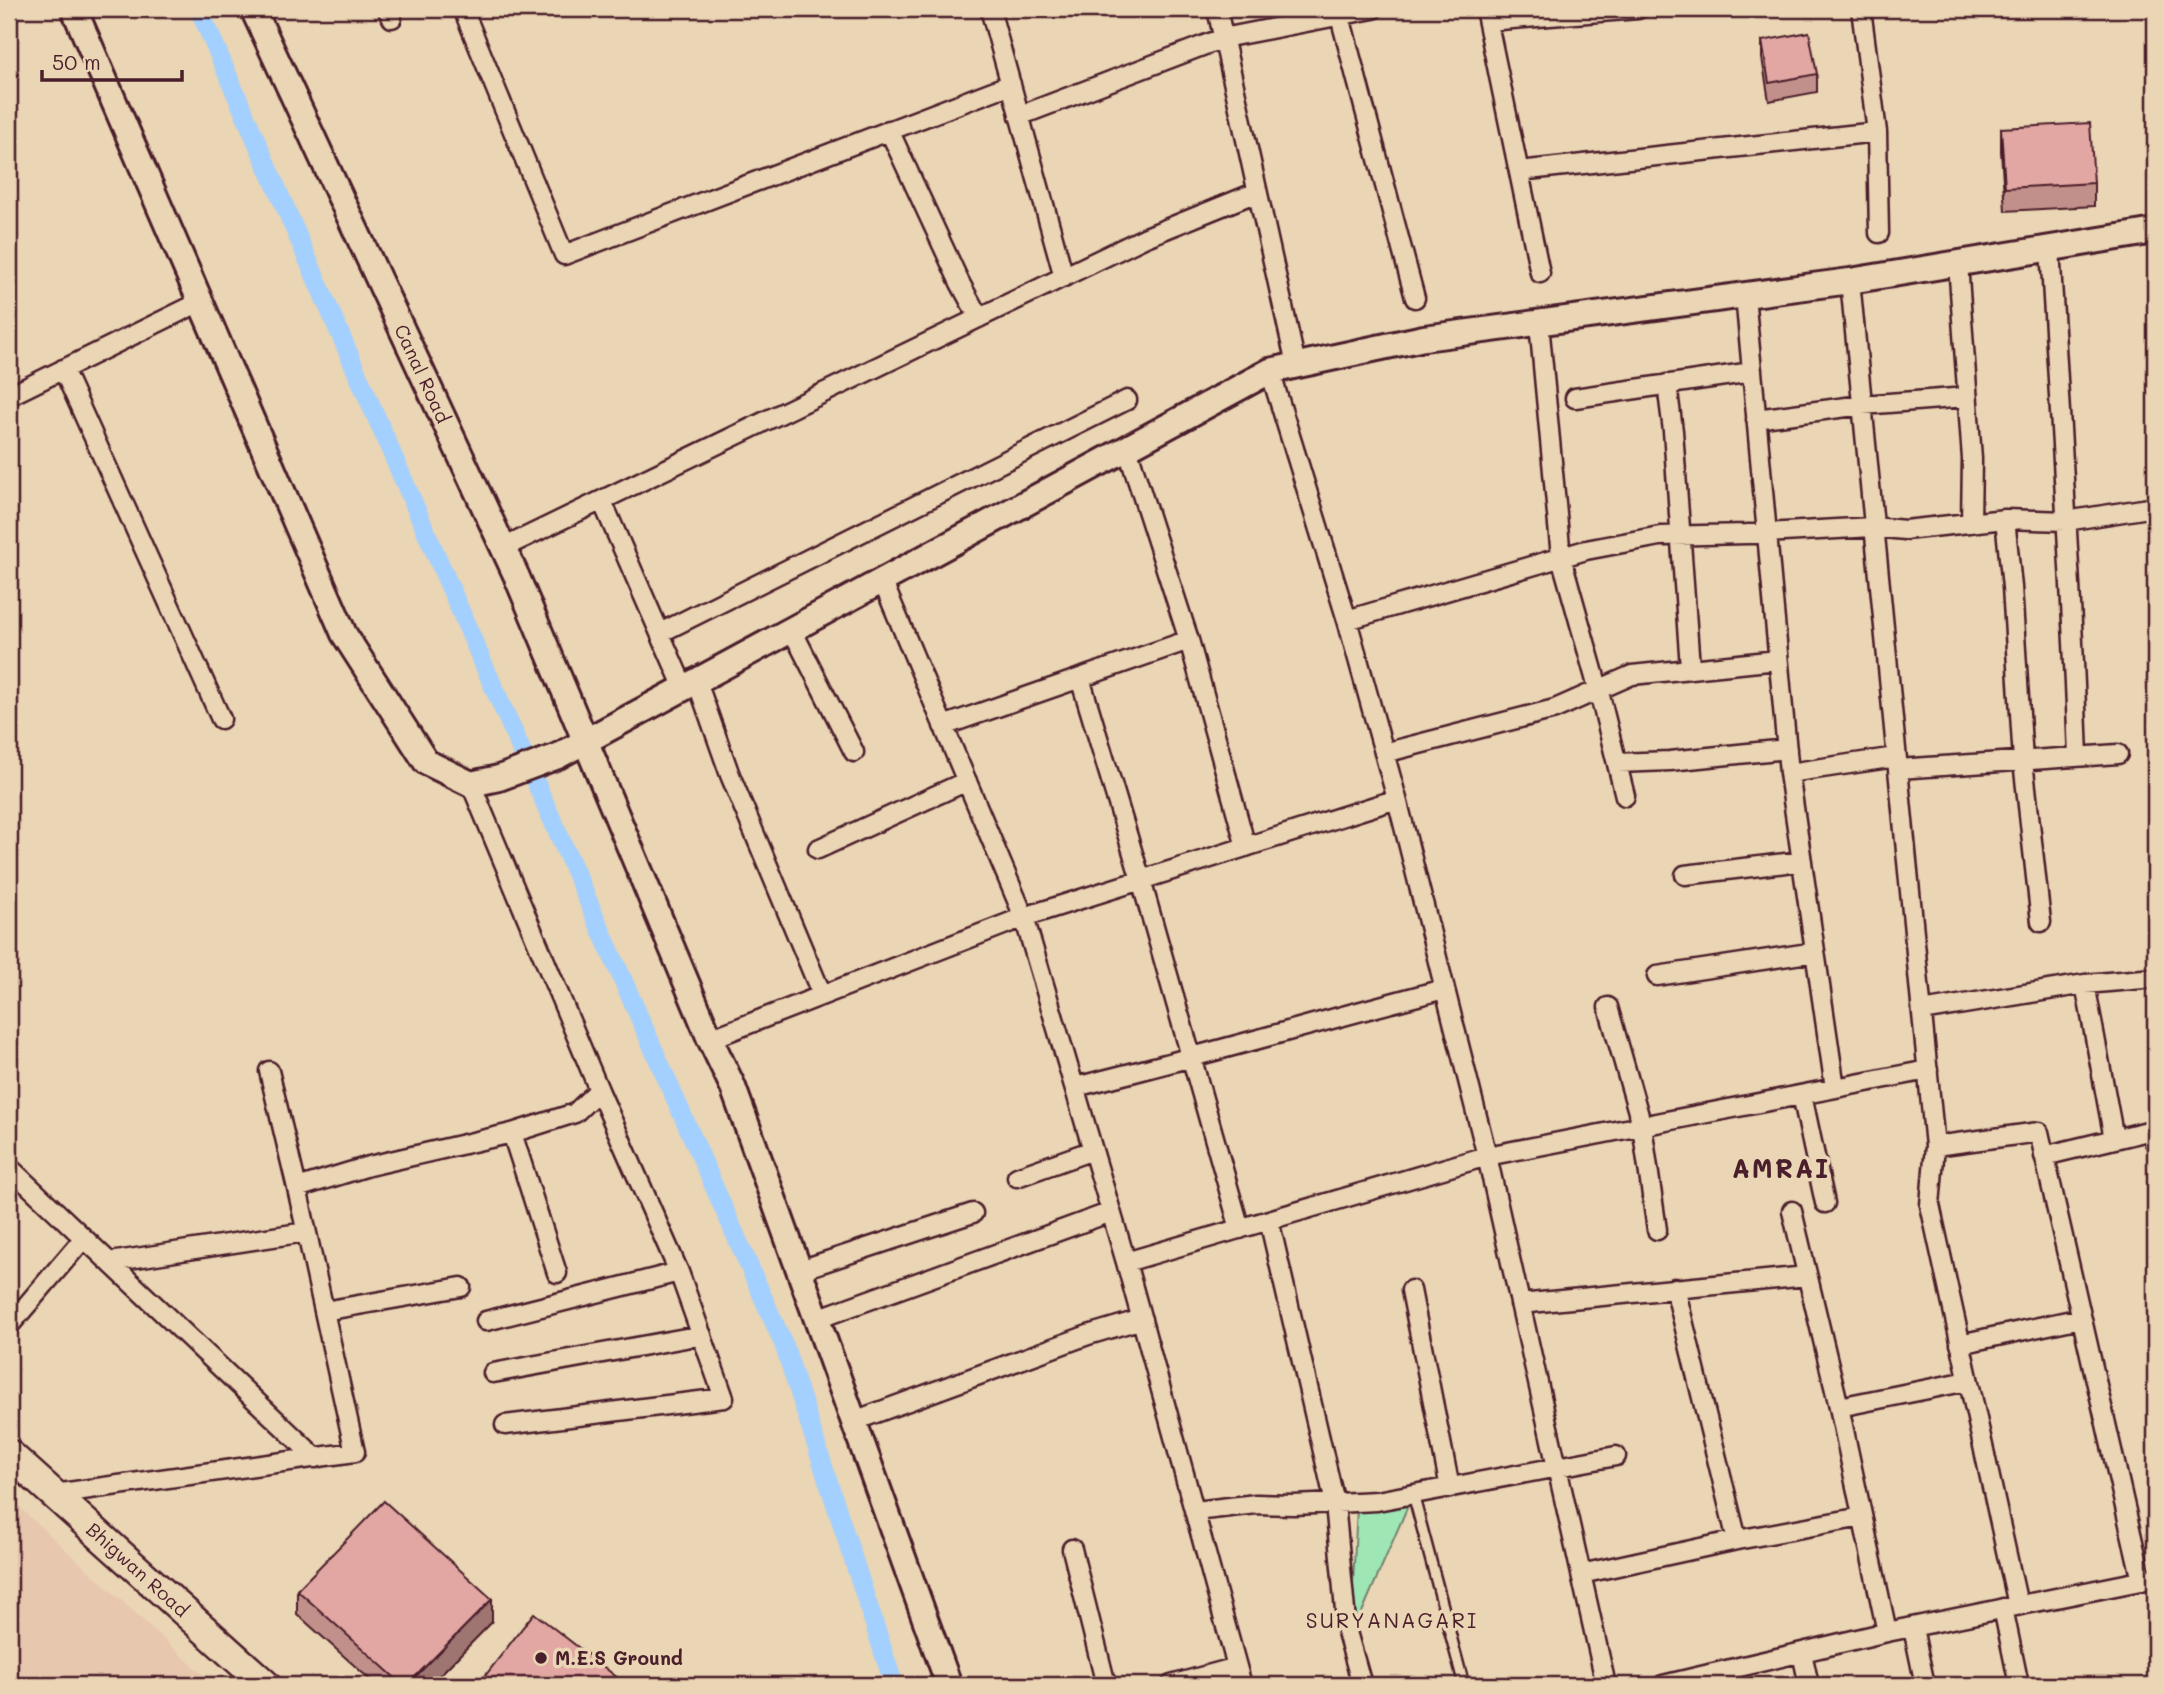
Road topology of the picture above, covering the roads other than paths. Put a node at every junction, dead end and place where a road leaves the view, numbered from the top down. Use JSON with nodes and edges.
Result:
{"nodes":[{"id":1,"x":74,"y":9,"type":"edge"},
{"id":2,"x":253,"y":9,"type":"edge"},
{"id":3,"x":463,"y":9,"type":"edge"},
{"id":4,"x":990,"y":9,"type":"edge"},
{"id":5,"x":1217,"y":9,"type":"edge"},
{"id":6,"x":1373,"y":9,"type":"edge"},
{"id":7,"x":1637,"y":9,"type":"edge"},
{"id":8,"x":1861,"y":9,"type":"edge"},
{"id":9,"x":1338,"y":12,"type":"edge"},
{"id":10,"x":1487,"y":15,"type":"edge"},
{"id":11,"x":1223,"y":38,"type":"junction"},
{"id":12,"x":1011,"y":84,"type":"junction"},
{"id":13,"x":1020,"y":116,"type":"junction"},
{"id":14,"x":889,"y":130,"type":"junction"},
{"id":15,"x":1877,"y":132,"type":"junction"},
{"id":16,"x":1519,"y":171,"type":"junction"},
{"id":17,"x":1257,"y":192,"type":"junction"},
{"id":18,"x":2155,"y":231,"type":"edge"},
{"id":19,"x":1879,"y":233,"type":"dead end"},
{"id":20,"x":2050,"y":248,"type":"junction"},
{"id":21,"x":1958,"y":263,"type":"junction"},
{"id":22,"x":1540,"y":273,"type":"dead end"},
{"id":23,"x":1064,"y":277,"type":"junction"},
{"id":24,"x":1850,"y":281,"type":"junction"},
{"id":25,"x":1745,"y":295,"type":"junction"},
{"id":26,"x":1415,"y":298,"type":"dead end"},
{"id":27,"x":200,"y":302,"type":"junction"},
{"id":28,"x":979,"y":318,"type":"junction"},
{"id":29,"x":1539,"y":323,"type":"junction"},
{"id":30,"x":1296,"y":365,"type":"junction"},
{"id":31,"x":63,"y":369,"type":"junction"},
{"id":32,"x":1270,"y":371,"type":"junction"},
{"id":33,"x":1752,"y":372,"type":"junction"},
{"id":34,"x":1667,"y":384,"type":"junction"},
{"id":35,"x":9,"y":396,"type":"edge"},
{"id":36,"x":1967,"y":397,"type":"junction"},
{"id":37,"x":1575,"y":398,"type":"dead end"},
{"id":38,"x":1127,"y":400,"type":"dead end"},
{"id":39,"x":1862,"y":405,"type":"junction"},
{"id":40,"x":1756,"y":419,"type":"junction"},
{"id":41,"x":1127,"y":448,"type":"junction"},
{"id":42,"x":602,"y":501,"type":"junction"},
{"id":43,"x":2155,"y":507,"type":"edge"},
{"id":44,"x":2005,"y":519,"type":"junction"},
{"id":45,"x":2066,"y":521,"type":"junction"},
{"id":46,"x":1970,"y":523,"type":"junction"},
{"id":47,"x":1874,"y":527,"type":"junction"},
{"id":48,"x":1765,"y":533,"type":"junction"},
{"id":49,"x":1681,"y":535,"type":"junction"},
{"id":50,"x":503,"y":548,"type":"junction"},
{"id":51,"x":1561,"y":557,"type":"junction"},
{"id":52,"x":882,"y":580,"type":"junction"},
{"id":53,"x":1347,"y":620,"type":"junction"},
{"id":54,"x":791,"y":628,"type":"junction"},
{"id":55,"x":660,"y":633,"type":"junction"},
{"id":56,"x":1189,"y":640,"type":"junction"},
{"id":57,"x":1778,"y":660,"type":"junction"},
{"id":58,"x":1690,"y":667,"type":"junction"},
{"id":59,"x":1080,"y":678,"type":"junction"},
{"id":60,"x":690,"y":683,"type":"junction"},
{"id":61,"x":1598,"y":688,"type":"junction"},
{"id":62,"x":221,"y":719,"type":"dead end"},
{"id":63,"x":943,"y":726,"type":"junction"},
{"id":64,"x":586,"y":741,"type":"junction"},
{"id":65,"x":1787,"y":749,"type":"junction"},
{"id":66,"x":854,"y":752,"type":"dead end"},
{"id":67,"x":1384,"y":753,"type":"junction"},
{"id":68,"x":2118,"y":754,"type":"dead end"},
{"id":69,"x":2078,"y":757,"type":"junction"},
{"id":70,"x":2023,"y":761,"type":"junction"},
{"id":71,"x":1617,"y":763,"type":"junction"},
{"id":72,"x":1897,"y":763,"type":"junction"},
{"id":73,"x":1789,"y":773,"type":"junction"},
{"id":74,"x":967,"y":781,"type":"junction"},
{"id":75,"x":471,"y":784,"type":"junction"},
{"id":76,"x":1625,"y":796,"type":"dead end"},
{"id":77,"x":1396,"y":799,"type":"junction"},
{"id":78,"x":1245,"y":847,"type":"junction"},
{"id":79,"x":818,"y":849,"type":"dead end"},
{"id":80,"x":1802,"y":861,"type":"junction"},
{"id":81,"x":1685,"y":875,"type":"dead end"},
{"id":82,"x":1141,"y":880,"type":"junction"},
{"id":83,"x":1024,"y":917,"type":"junction"},
{"id":84,"x":2041,"y":922,"type":"dead end"},
{"id":85,"x":1815,"y":951,"type":"junction"},
{"id":86,"x":1657,"y":976,"type":"dead end"},
{"id":87,"x":2155,"y":978,"type":"edge"},
{"id":88,"x":2085,"y":984,"type":"junction"},
{"id":89,"x":1444,"y":989,"type":"junction"},
{"id":90,"x":822,"y":995,"type":"junction"},
{"id":91,"x":1608,"y":1007,"type":"dead end"},
{"id":92,"x":1922,"y":1011,"type":"junction"},
{"id":93,"x":710,"y":1039,"type":"junction"},
{"id":94,"x":1192,"y":1059,"type":"junction"},
{"id":95,"x":1928,"y":1070,"type":"junction"},
{"id":96,"x":269,"y":1071,"type":"dead end"},
{"id":97,"x":1074,"y":1087,"type":"junction"},
{"id":98,"x":1835,"y":1088,"type":"junction"},
{"id":99,"x":599,"y":1090,"type":"junction"},
{"id":100,"x":1802,"y":1095,"type":"junction"},
{"id":101,"x":1642,"y":1126,"type":"junction"},
{"id":102,"x":512,"y":1133,"type":"junction"},
{"id":103,"x":2114,"y":1139,"type":"junction"},
{"id":104,"x":2155,"y":1142,"type":"edge"},
{"id":105,"x":1936,"y":1146,"type":"junction"},
{"id":106,"x":1093,"y":1150,"type":"junction"},
{"id":107,"x":1487,"y":1156,"type":"junction"},
{"id":108,"x":2044,"y":1156,"type":"junction"},
{"id":109,"x":9,"y":1167,"type":"edge"},
{"id":110,"x":1017,"y":1177,"type":"dead end"},
{"id":111,"x":297,"y":1188,"type":"junction"},
{"id":112,"x":1825,"y":1203,"type":"dead end"},
{"id":113,"x":1792,"y":1211,"type":"dead end"},
{"id":114,"x":1111,"y":1212,"type":"junction"},
{"id":115,"x":973,"y":1213,"type":"dead end"},
{"id":116,"x":1269,"y":1220,"type":"junction"},
{"id":117,"x":1240,"y":1229,"type":"junction"},
{"id":118,"x":1657,"y":1230,"type":"dead end"},
{"id":119,"x":306,"y":1232,"type":"junction"},
{"id":120,"x":84,"y":1238,"type":"junction"},
{"id":121,"x":110,"y":1262,"type":"junction"},
{"id":122,"x":1126,"y":1262,"type":"junction"},
{"id":123,"x":800,"y":1270,"type":"junction"},
{"id":124,"x":679,"y":1272,"type":"junction"},
{"id":125,"x":557,"y":1273,"type":"dead end"},
{"id":126,"x":1807,"y":1276,"type":"junction"},
{"id":127,"x":461,"y":1287,"type":"dead end"},
{"id":128,"x":1675,"y":1288,"type":"junction"},
{"id":129,"x":1410,"y":1290,"type":"dead end"},
{"id":130,"x":1520,"y":1304,"type":"junction"},
{"id":131,"x":324,"y":1311,"type":"junction"},
{"id":132,"x":2081,"y":1318,"type":"junction"},
{"id":133,"x":817,"y":1319,"type":"junction"},
{"id":134,"x":1142,"y":1319,"type":"junction"},
{"id":135,"x":485,"y":1321,"type":"dead end"},
{"id":136,"x":9,"y":1326,"type":"edge"},
{"id":137,"x":702,"y":1335,"type":"junction"},
{"id":138,"x":1960,"y":1344,"type":"junction"},
{"id":139,"x":493,"y":1373,"type":"dead end"},
{"id":140,"x":1968,"y":1381,"type":"junction"},
{"id":141,"x":1839,"y":1407,"type":"junction"},
{"id":142,"x":854,"y":1421,"type":"junction"},
{"id":143,"x":505,"y":1425,"type":"dead end"},
{"id":144,"x":9,"y":1454,"type":"edge"},
{"id":145,"x":1616,"y":1456,"type":"dead end"},
{"id":146,"x":316,"y":1458,"type":"junction"},
{"id":147,"x":1558,"y":1468,"type":"junction"},
{"id":148,"x":1450,"y":1488,"type":"junction"},
{"id":149,"x":54,"y":1494,"type":"junction"},
{"id":150,"x":1413,"y":1494,"type":"junction"},
{"id":151,"x":1335,"y":1503,"type":"junction"},
{"id":152,"x":1195,"y":1511,"type":"junction"},
{"id":153,"x":1862,"y":1517,"type":"junction"},
{"id":154,"x":1737,"y":1539,"type":"junction"},
{"id":155,"x":1072,"y":1549,"type":"dead end"},
{"id":156,"x":1581,"y":1574,"type":"junction"},
{"id":157,"x":2149,"y":1579,"type":"edge"},
{"id":158,"x":2010,"y":1607,"type":"junction"},
{"id":159,"x":1913,"y":1628,"type":"junction"},
{"id":160,"x":1886,"y":1632,"type":"junction"},
{"id":161,"x":1802,"y":1653,"type":"junction"},
{"id":162,"x":1237,"y":1667,"type":"junction"},
{"id":163,"x":267,"y":1685,"type":"edge"},
{"id":164,"x":949,"y":1685,"type":"edge"},
{"id":165,"x":1106,"y":1685,"type":"edge"},
{"id":166,"x":1171,"y":1685,"type":"edge"},
{"id":167,"x":1242,"y":1685,"type":"edge"},
{"id":168,"x":1362,"y":1685,"type":"edge"},
{"id":169,"x":1464,"y":1685,"type":"edge"},
{"id":170,"x":1606,"y":1685,"type":"edge"},
{"id":171,"x":1663,"y":1685,"type":"edge"},
{"id":172,"x":1809,"y":1685,"type":"edge"},
{"id":173,"x":1925,"y":1685,"type":"edge"},
{"id":174,"x":2020,"y":1685,"type":"edge"}],
"edges":[{"from":1,"to":27,"type":"street"},
{"from":2,"to":50,"type":"street","name":"Canal Road"},
{"from":3,"to":14,"type":"street"},
{"from":4,"to":12,"type":"street"},
{"from":5,"to":11,"type":"street"},
{"from":6,"to":9,"type":"street"},
{"from":7,"to":10,"type":"street"},
{"from":8,"to":15,"type":"street"},
{"from":9,"to":11,"type":"street"},
{"from":9,"to":26,"type":"street"},
{"from":10,"to":16,"type":"street"},
{"from":11,"to":13,"type":"street"},
{"from":11,"to":17,"type":"street"},
{"from":12,"to":13,"type":"street"},
{"from":12,"to":14,"type":"street"},
{"from":13,"to":23,"type":"street"},
{"from":14,"to":28,"type":"street"},
{"from":15,"to":16,"type":"street"},
{"from":15,"to":19,"type":"street"},
{"from":16,"to":22,"type":"street"},
{"from":17,"to":23,"type":"street"},
{"from":17,"to":30,"type":"street"},
{"from":18,"to":20,"type":"street"},
{"from":20,"to":21,"type":"street"},
{"from":20,"to":45,"type":"street"},
{"from":21,"to":24,"type":"street"},
{"from":21,"to":36,"type":"street"},
{"from":23,"to":28,"type":"street"},
{"from":24,"to":25,"type":"street"},
{"from":24,"to":39,"type":"street"},
{"from":25,"to":29,"type":"street"},
{"from":25,"to":33,"type":"street"},
{"from":27,"to":31,"type":"street"},
{"from":27,"to":75,"type":"street"},
{"from":28,"to":42,"type":"street"},
{"from":29,"to":30,"type":"street"},
{"from":29,"to":51,"type":"street"},
{"from":30,"to":32,"type":"street"},
{"from":31,"to":35,"type":"street"},
{"from":31,"to":62,"type":"street"},
{"from":32,"to":41,"type":"street"},
{"from":32,"to":53,"type":"street"},
{"from":33,"to":34,"type":"street"},
{"from":33,"to":40,"type":"street"},
{"from":34,"to":37,"type":"street"},
{"from":34,"to":49,"type":"street"},
{"from":36,"to":39,"type":"street"},
{"from":36,"to":46,"type":"street"},
{"from":38,"to":55,"type":"street"},
{"from":39,"to":40,"type":"street"},
{"from":39,"to":47,"type":"street"},
{"from":40,"to":48,"type":"street"},
{"from":41,"to":52,"type":"street"},
{"from":41,"to":56,"type":"street"},
{"from":42,"to":50,"type":"street"},
{"from":42,"to":55,"type":"street"},
{"from":43,"to":45,"type":"street"},
{"from":44,"to":45,"type":"street"},
{"from":44,"to":46,"type":"street"},
{"from":44,"to":70,"type":"street"},
{"from":45,"to":69,"type":"street"},
{"from":46,"to":47,"type":"street"},
{"from":47,"to":48,"type":"street"},
{"from":47,"to":72,"type":"street"},
{"from":48,"to":49,"type":"street"},
{"from":48,"to":57,"type":"street"},
{"from":49,"to":51,"type":"street"},
{"from":49,"to":58,"type":"street"},
{"from":50,"to":64,"type":"street","name":"Canal Road"},
{"from":51,"to":53,"type":"street"},
{"from":51,"to":61,"type":"street"},
{"from":52,"to":54,"type":"street"},
{"from":52,"to":63,"type":"street"},
{"from":53,"to":67,"type":"street"},
{"from":54,"to":60,"type":"street"},
{"from":54,"to":66,"type":"street"},
{"from":55,"to":60,"type":"street"},
{"from":56,"to":59,"type":"street"},
{"from":56,"to":78,"type":"street"},
{"from":57,"to":58,"type":"street"},
{"from":57,"to":65,"type":"street"},
{"from":58,"to":61,"type":"street"},
{"from":59,"to":63,"type":"street"},
{"from":59,"to":82,"type":"street"},
{"from":60,"to":64,"type":"street"},
{"from":60,"to":90,"type":"street"},
{"from":61,"to":67,"type":"street"},
{"from":61,"to":71,"type":"street"},
{"from":63,"to":74,"type":"street"},
{"from":64,"to":75,"type":"street"},
{"from":64,"to":93,"type":"street","name":"Canal Road"},
{"from":65,"to":71,"type":"street"},
{"from":65,"to":73,"type":"street"},
{"from":67,"to":77,"type":"street"},
{"from":68,"to":69,"type":"street"},
{"from":69,"to":70,"type":"street"},
{"from":70,"to":72,"type":"street"},
{"from":70,"to":84,"type":"street"},
{"from":71,"to":76,"type":"street"},
{"from":72,"to":73,"type":"street"},
{"from":72,"to":92,"type":"street"},
{"from":73,"to":80,"type":"street"},
{"from":74,"to":79,"type":"street"},
{"from":74,"to":83,"type":"street"},
{"from":75,"to":99,"type":"street"},
{"from":77,"to":78,"type":"street"},
{"from":77,"to":89,"type":"street"},
{"from":78,"to":82,"type":"street"},
{"from":80,"to":81,"type":"street"},
{"from":80,"to":85,"type":"street"},
{"from":82,"to":83,"type":"street"},
{"from":82,"to":94,"type":"street"},
{"from":83,"to":90,"type":"street"},
{"from":83,"to":97,"type":"street"},
{"from":85,"to":86,"type":"street"},
{"from":85,"to":98,"type":"street"},
{"from":87,"to":88,"type":"street"},
{"from":88,"to":92,"type":"street"},
{"from":88,"to":103,"type":"street"},
{"from":89,"to":94,"type":"street"},
{"from":89,"to":107,"type":"street"},
{"from":90,"to":93,"type":"street"},
{"from":91,"to":101,"type":"street"},
{"from":92,"to":95,"type":"street"},
{"from":93,"to":123,"type":"street","name":"Canal Road"},
{"from":94,"to":97,"type":"street"},
{"from":94,"to":117,"type":"street"},
{"from":95,"to":98,"type":"street"},
{"from":95,"to":105,"type":"street"},
{"from":96,"to":111,"type":"street"},
{"from":97,"to":106,"type":"street"},
{"from":98,"to":100,"type":"street"},
{"from":99,"to":102,"type":"street"},
{"from":99,"to":124,"type":"street"},
{"from":100,"to":101,"type":"street"},
{"from":100,"to":112,"type":"street"},
{"from":101,"to":107,"type":"street"},
{"from":101,"to":118,"type":"street"},
{"from":102,"to":111,"type":"street"},
{"from":102,"to":125,"type":"street"},
{"from":103,"to":104,"type":"street"},
{"from":103,"to":108,"type":"street"},
{"from":105,"to":108,"type":"street"},
{"from":105,"to":138,"type":"street"},
{"from":106,"to":110,"type":"street"},
{"from":106,"to":114,"type":"street"},
{"from":107,"to":116,"type":"street"},
{"from":107,"to":130,"type":"street"},
{"from":108,"to":132,"type":"street"},
{"from":109,"to":120,"type":"street"},
{"from":111,"to":119,"type":"street"},
{"from":113,"to":126,"type":"street"},
{"from":114,"to":122,"type":"street"},
{"from":114,"to":133,"type":"street"},
{"from":115,"to":123,"type":"street"},
{"from":116,"to":117,"type":"street"},
{"from":116,"to":151,"type":"street"},
{"from":117,"to":122,"type":"street"},
{"from":119,"to":121,"type":"street"},
{"from":119,"to":131,"type":"street"},
{"from":120,"to":121,"type":"street"},
{"from":120,"to":136,"type":"street"},
{"from":121,"to":146,"type":"street"},
{"from":122,"to":134,"type":"street"},
{"from":123,"to":133,"type":"street","name":"Canal Road"},
{"from":124,"to":135,"type":"street"},
{"from":124,"to":137,"type":"street"},
{"from":126,"to":128,"type":"street"},
{"from":126,"to":141,"type":"street"},
{"from":127,"to":131,"type":"street"},
{"from":128,"to":130,"type":"street"},
{"from":128,"to":154,"type":"street"},
{"from":129,"to":148,"type":"street"},
{"from":130,"to":147,"type":"street"},
{"from":131,"to":146,"type":"street"},
{"from":132,"to":138,"type":"street"},
{"from":132,"to":157,"type":"street"},
{"from":133,"to":142,"type":"street","name":"Canal Road"},
{"from":134,"to":142,"type":"street"},
{"from":134,"to":152,"type":"street"},
{"from":137,"to":139,"type":"street"},
{"from":137,"to":143,"type":"street"},
{"from":138,"to":140,"type":"street"},
{"from":140,"to":141,"type":"street"},
{"from":140,"to":158,"type":"street"},
{"from":141,"to":153,"type":"street"},
{"from":142,"to":164,"type":"street","name":"Canal Road"},
{"from":144,"to":149,"type":"main road","name":"Bhigwan Road"},
{"from":145,"to":147,"type":"street"},
{"from":146,"to":149,"type":"street"},
{"from":147,"to":148,"type":"street"},
{"from":147,"to":156,"type":"street"},
{"from":148,"to":150,"type":"street"},
{"from":149,"to":163,"type":"main road","name":"Bhigwan Road"},
{"from":150,"to":151,"type":"street"},
{"from":150,"to":169,"type":"lane"},
{"from":151,"to":152,"type":"street"},
{"from":151,"to":168,"type":"street"},
{"from":152,"to":162,"type":"street"},
{"from":153,"to":154,"type":"street"},
{"from":153,"to":160,"type":"street"},
{"from":154,"to":156,"type":"street"},
{"from":155,"to":165,"type":"street"},
{"from":156,"to":170,"type":"street"},
{"from":157,"to":158,"type":"street"},
{"from":158,"to":159,"type":"street"},
{"from":158,"to":174,"type":"street"},
{"from":159,"to":160,"type":"street"},
{"from":159,"to":173,"type":"street"},
{"from":160,"to":161,"type":"street"},
{"from":161,"to":171,"type":"street"},
{"from":161,"to":172,"type":"street"},
{"from":162,"to":166,"type":"street"},
{"from":162,"to":167,"type":"street"}]}
